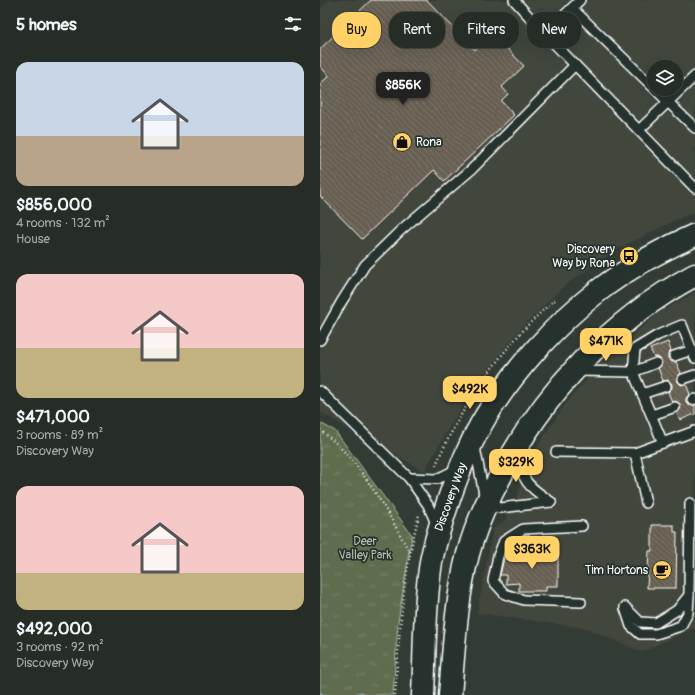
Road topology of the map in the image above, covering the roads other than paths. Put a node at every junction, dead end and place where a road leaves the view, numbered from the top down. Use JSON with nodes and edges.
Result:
{"nodes":[{"id":1,"x":514,"y":0,"type":"edge"},
{"id":2,"x":580,"y":0,"type":"edge"},
{"id":3,"x":572,"y":8,"type":"junction"},
{"id":4,"x":568,"y":12,"type":"edge"},
{"id":5,"x":527,"y":14,"type":"edge"},
{"id":6,"x":559,"y":48,"type":"edge"},
{"id":7,"x":575,"y":65,"type":"junction"},
{"id":8,"x":695,"y":76,"type":"edge"},
{"id":9,"x":647,"y":82,"type":"edge"},
{"id":10,"x":662,"y":96,"type":"edge"},
{"id":11,"x":668,"y":102,"type":"junction"},
{"id":12,"x":695,"y":128,"type":"edge"},
{"id":13,"x":639,"y":130,"type":"junction"},
{"id":14,"x":695,"y":188,"type":"edge"},
{"id":15,"x":695,"y":235,"type":"edge"},
{"id":16,"x":695,"y":275,"type":"edge"},
{"id":17,"x":320,"y":340,"type":"edge"},
{"id":18,"x":693,"y":354,"type":"edge"},
{"id":19,"x":674,"y":356,"type":"dead end"},
{"id":20,"x":656,"y":363,"type":"dead end"},
{"id":21,"x":573,"y":371,"type":"junction"},
{"id":22,"x":633,"y":372,"type":"junction"},
{"id":23,"x":695,"y":374,"type":"edge"},
{"id":24,"x":683,"y":379,"type":"dead end"},
{"id":25,"x":666,"y":386,"type":"dead end"},
{"id":26,"x":320,"y":391,"type":"edge"},
{"id":27,"x":642,"y":394,"type":"junction"},
{"id":28,"x":675,"y":407,"type":"dead end"},
{"id":29,"x":652,"y":415,"type":"junction"},
{"id":30,"x":695,"y":431,"type":"edge"},
{"id":31,"x":473,"y":440,"type":"junction"},
{"id":32,"x":662,"y":443,"type":"junction"},
{"id":33,"x":516,"y":446,"type":"junction"},
{"id":34,"x":556,"y":452,"type":"dead end"},
{"id":35,"x":635,"y":453,"type":"junction"},
{"id":36,"x":460,"y":468,"type":"junction"},
{"id":37,"x":409,"y":478,"type":"junction"},
{"id":38,"x":646,"y":503,"type":"dead end"},
{"id":39,"x":690,"y":503,"type":"dead end"},
{"id":40,"x":486,"y":505,"type":"junction"},
{"id":41,"x":582,"y":526,"type":"dead end"},
{"id":42,"x":438,"y":528,"type":"junction"},
{"id":43,"x":689,"y":595,"type":"junction"},
{"id":44,"x":582,"y":602,"type":"dead end"},
{"id":45,"x":423,"y":695,"type":"edge"},
{"id":46,"x":450,"y":695,"type":"edge"}],
"edges":[{"from":1,"to":5,"type":"lane"},
{"from":2,"to":3,"type":"lane"},
{"from":3,"to":4,"type":"lane"},
{"from":3,"to":9,"type":"lane"},
{"from":6,"to":7,"type":"lane"},
{"from":7,"to":13,"type":"lane"},
{"from":7,"to":17,"type":"lane"},
{"from":8,"to":11,"type":"lane"},
{"from":10,"to":11,"type":"lane"},
{"from":11,"to":12,"type":"lane"},
{"from":11,"to":13,"type":"lane"},
{"from":13,"to":14,"type":"lane"},
{"from":15,"to":31,"type":"street","name":"Discovery Way"},
{"from":16,"to":21,"type":"street"},
{"from":18,"to":19,"type":"lane"},
{"from":18,"to":22,"type":"lane"},
{"from":20,"to":22,"type":"lane"},
{"from":21,"to":22,"type":"lane"},
{"from":21,"to":33,"type":"street"},
{"from":22,"to":27,"type":"lane"},
{"from":23,"to":24,"type":"lane"},
{"from":25,"to":27,"type":"lane"},
{"from":26,"to":37,"type":"lane"},
{"from":27,"to":29,"type":"lane"},
{"from":28,"to":29,"type":"lane"},
{"from":29,"to":32,"type":"lane"},
{"from":30,"to":32,"type":"lane"},
{"from":31,"to":36,"type":"street","name":"Discovery Way"},
{"from":31,"to":40,"type":"lane"},
{"from":32,"to":35,"type":"lane"},
{"from":33,"to":40,"type":"street"},
{"from":33,"to":40,"type":"lane"},
{"from":34,"to":35,"type":"lane"},
{"from":35,"to":38,"type":"lane"},
{"from":36,"to":37,"type":"lane"},
{"from":36,"to":42,"type":"street","name":"Discovery Way"},
{"from":37,"to":42,"type":"lane"},
{"from":39,"to":43,"type":"lane"},
{"from":40,"to":46,"type":"street"},
{"from":41,"to":44,"type":"lane"},
{"from":42,"to":45,"type":"street","name":"Discovery Way"},
{"from":43,"to":43,"type":"lane"}]}
